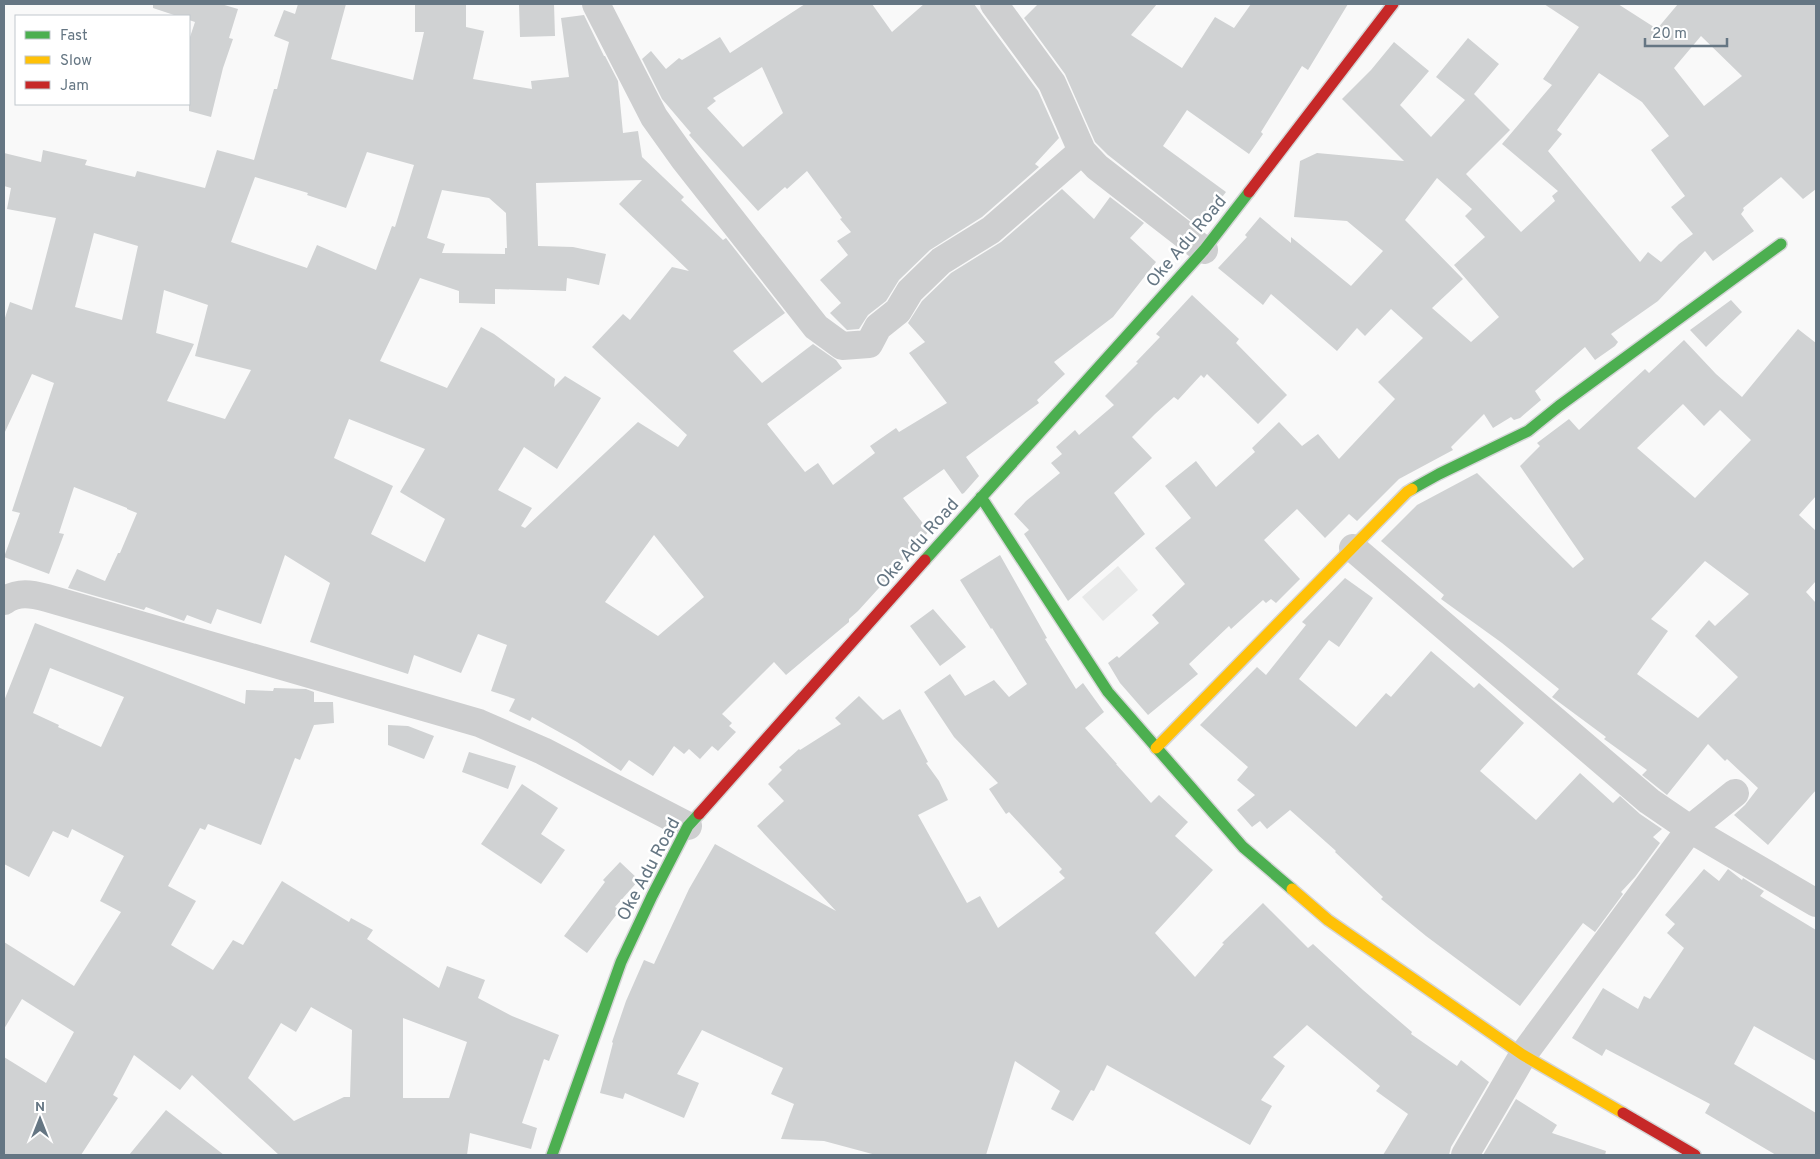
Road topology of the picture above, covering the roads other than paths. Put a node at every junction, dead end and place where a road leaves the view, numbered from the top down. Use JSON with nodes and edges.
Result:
{"nodes":[{"id":1,"x":596,"y":4,"type":"edge"},
{"id":2,"x":1393,"y":4,"type":"edge"},
{"id":3,"x":1001,"y":6,"type":"edge"},
{"id":4,"x":1082,"y":152,"type":"junction"},
{"id":5,"x":1781,"y":244,"type":"dead end"},
{"id":6,"x":1204,"y":250,"type":"junction"},
{"id":7,"x":981,"y":497,"type":"junction"},
{"id":8,"x":1353,"y":548,"type":"junction"},
{"id":9,"x":4,"y":601,"type":"edge"},
{"id":10,"x":1156,"y":748,"type":"junction"},
{"id":11,"x":1735,"y":793,"type":"dead end"},
{"id":12,"x":688,"y":826,"type":"junction"},
{"id":13,"x":1690,"y":829,"type":"junction"},
{"id":14,"x":1816,"y":903,"type":"edge"},
{"id":15,"x":1523,"y":1055,"type":"junction"},
{"id":16,"x":552,"y":1155,"type":"edge"},
{"id":17,"x":1465,"y":1155,"type":"edge"},
{"id":18,"x":1695,"y":1155,"type":"edge"}],
"edges":[{"from":1,"to":4,"type":"street"},
{"from":2,"to":6,"type":"street","name":"Oke Adu Road"},
{"from":3,"to":4,"type":"street"},
{"from":4,"to":6,"type":"street"},
{"from":5,"to":8,"type":"street"},
{"from":6,"to":7,"type":"street","name":"Oke Adu Road"},
{"from":7,"to":10,"type":"street"},
{"from":7,"to":12,"type":"street","name":"Oke Adu Road"},
{"from":8,"to":10,"type":"street"},
{"from":8,"to":13,"type":"street"},
{"from":9,"to":12,"type":"street"},
{"from":10,"to":15,"type":"street"},
{"from":11,"to":13,"type":"street"},
{"from":12,"to":16,"type":"street","name":"Oke Adu Road"},
{"from":13,"to":14,"type":"street"},
{"from":13,"to":15,"type":"street"},
{"from":15,"to":17,"type":"street"},
{"from":15,"to":18,"type":"street"}]}
